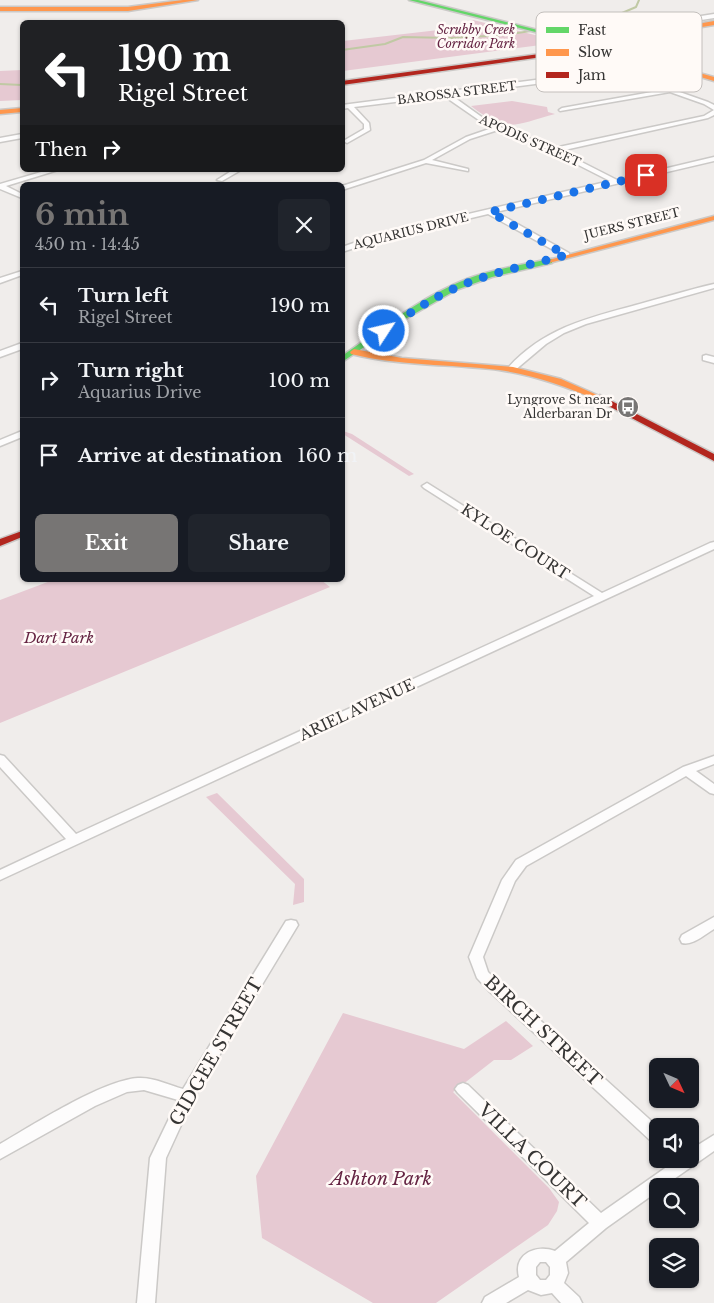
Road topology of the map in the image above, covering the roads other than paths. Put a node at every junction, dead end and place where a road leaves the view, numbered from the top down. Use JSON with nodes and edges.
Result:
{"nodes":[{"id":1,"x":196,"y":0,"type":"edge"},
{"id":2,"x":412,"y":0,"type":"edge"},
{"id":3,"x":0,"y":8,"type":"edge"},
{"id":4,"x":536,"y":29,"type":"edge"},
{"id":5,"x":536,"y":48,"type":"edge"},
{"id":6,"x":536,"y":51,"type":"edge"},
{"id":7,"x":702,"y":75,"type":"edge"},
{"id":8,"x":345,"y":77,"type":"edge"},
{"id":9,"x":702,"y":79,"type":"edge"},
{"id":10,"x":714,"y":79,"type":"edge"},
{"id":11,"x":536,"y":82,"type":"edge"},
{"id":12,"x":345,"y":83,"type":"edge"},
{"id":13,"x":714,"y":83,"type":"edge"},
{"id":14,"x":660,"y":92,"type":"edge"},
{"id":15,"x":676,"y":92,"type":"edge"},
{"id":16,"x":446,"y":94,"type":"junction"},
{"id":17,"x":20,"y":105,"type":"edge"},
{"id":18,"x":0,"y":106,"type":"edge"},
{"id":19,"x":346,"y":106,"type":"edge"},
{"id":20,"x":20,"y":110,"type":"edge"},
{"id":21,"x":562,"y":110,"type":"dead end"},
{"id":22,"x":714,"y":110,"type":"edge"},
{"id":23,"x":0,"y":112,"type":"edge"},
{"id":24,"x":498,"y":128,"type":"junction"},
{"id":25,"x":20,"y":136,"type":"edge"},
{"id":26,"x":0,"y":140,"type":"edge"},
{"id":27,"x":347,"y":141,"type":"dead end"},
{"id":28,"x":554,"y":150,"type":"junction"},
{"id":29,"x":714,"y":159,"type":"edge"},
{"id":30,"x":426,"y":161,"type":"junction"},
{"id":31,"x":466,"y":170,"type":"dead end"},
{"id":32,"x":48,"y":172,"type":"edge"},
{"id":33,"x":234,"y":172,"type":"edge"},
{"id":34,"x":220,"y":180,"type":"dead end"},
{"id":35,"x":617,"y":182,"type":"junction"},
{"id":36,"x":0,"y":186,"type":"edge"},
{"id":37,"x":345,"y":187,"type":"edge"},
{"id":38,"x":20,"y":195,"type":"edge"},
{"id":39,"x":490,"y":212,"type":"junction"},
{"id":40,"x":714,"y":218,"type":"edge"},
{"id":41,"x":345,"y":249,"type":"edge"},
{"id":42,"x":566,"y":255,"type":"junction"},
{"id":43,"x":20,"y":274,"type":"edge"},
{"id":44,"x":0,"y":281,"type":"edge"},
{"id":45,"x":714,"y":286,"type":"edge"},
{"id":46,"x":20,"y":347,"type":"edge"},
{"id":47,"x":354,"y":352,"type":"junction"},
{"id":48,"x":0,"y":354,"type":"edge"},
{"id":49,"x":345,"y":358,"type":"edge"},
{"id":50,"x":511,"y":369,"type":"junction"},
{"id":51,"x":20,"y":435,"type":"edge"},
{"id":52,"x":0,"y":443,"type":"edge"},
{"id":53,"x":714,"y":458,"type":"edge"},
{"id":54,"x":427,"y":486,"type":"dead end"},
{"id":55,"x":20,"y":535,"type":"edge"},
{"id":56,"x":0,"y":543,"type":"edge"},
{"id":57,"x":714,"y":544,"type":"edge"},
{"id":58,"x":602,"y":597,"type":"junction"},
{"id":59,"x":0,"y":759,"type":"edge"},
{"id":60,"x":714,"y":760,"type":"edge"},
{"id":61,"x":688,"y":770,"type":"junction"},
{"id":62,"x":714,"y":790,"type":"edge"},
{"id":63,"x":75,"y":841,"type":"junction"},
{"id":64,"x":0,"y":875,"type":"edge"},
{"id":65,"x":714,"y":922,"type":"edge"},
{"id":66,"x":291,"y":925,"type":"dead end"},
{"id":67,"x":687,"y":939,"type":"dead end"},
{"id":68,"x":463,"y":1089,"type":"dead end"},
{"id":69,"x":187,"y":1096,"type":"junction"},
{"id":70,"x":649,"y":1129,"type":"edge"},
{"id":71,"x":714,"y":1142,"type":"edge"},
{"id":72,"x":699,"y":1151,"type":"edge"},
{"id":73,"x":0,"y":1152,"type":"edge"},
{"id":74,"x":674,"y":1168,"type":"edge"},
{"id":75,"x":600,"y":1223,"type":"junction"},
{"id":76,"x":555,"y":1261,"type":"junction"},
{"id":77,"x":529,"y":1280,"type":"junction"},
{"id":78,"x":554,"y":1284,"type":"junction"},
{"id":79,"x":146,"y":1303,"type":"edge"},
{"id":80,"x":491,"y":1303,"type":"edge"},
{"id":81,"x":573,"y":1303,"type":"edge"}],
"edges":[{"from":1,"to":3,"type":"main road"},
{"from":2,"to":4,"type":"main road"},
{"from":5,"to":8,"type":"main road"},
{"from":6,"to":12,"type":"main road"},
{"from":7,"to":10,"type":"main road"},
{"from":9,"to":13,"type":"main road"},
{"from":11,"to":16,"type":"street","name":"BAROSSA STREET"},
{"from":14,"to":21,"type":"street"},
{"from":15,"to":22,"type":"street","name":"BAROSSA STREET"},
{"from":16,"to":19,"type":"street","name":"BAROSSA STREET"},
{"from":16,"to":24,"type":"street","name":"APODIS STREET"},
{"from":17,"to":18,"type":"main road"},
{"from":19,"to":27,"type":"street"},
{"from":20,"to":23,"type":"main road"},
{"from":22,"to":28,"type":"street","name":"BAROSSA STREET"},
{"from":24,"to":28,"type":"street","name":"APODIS STREET"},
{"from":24,"to":30,"type":"street"},
{"from":25,"to":26,"type":"street"},
{"from":28,"to":35,"type":"street","name":"APODIS STREET"},
{"from":29,"to":35,"type":"street","name":"AQUARIUS DRIVE"},
{"from":30,"to":31,"type":"street"},
{"from":30,"to":37,"type":"street"},
{"from":32,"to":36,"type":"street"},
{"from":33,"to":34,"type":"street"},
{"from":35,"to":39,"type":"street","name":"AQUARIUS DRIVE"},
{"from":36,"to":38,"type":"street"},
{"from":39,"to":41,"type":"street","name":"AQUARIUS DRIVE"},
{"from":39,"to":42,"type":"street"},
{"from":40,"to":42,"type":"main road","name":"JUERS STREET"},
{"from":42,"to":47,"type":"main road","name":"JUERS STREET"},
{"from":43,"to":44,"type":"street"},
{"from":45,"to":50,"type":"street"},
{"from":46,"to":48,"type":"street"},
{"from":47,"to":49,"type":"main road","name":"JUERS STREET"},
{"from":47,"to":50,"type":"main road"},
{"from":50,"to":53,"type":"main road"},
{"from":51,"to":52,"type":"street"},
{"from":54,"to":58,"type":"street","name":"KYLOE COURT"},
{"from":55,"to":56,"type":"main road"},
{"from":57,"to":58,"type":"street","name":"ARIEL AVENUE"},
{"from":58,"to":63,"type":"street","name":"ARIEL AVENUE"},
{"from":59,"to":63,"type":"street"},
{"from":60,"to":61,"type":"street","name":"BIRCH STREET"},
{"from":61,"to":62,"type":"street"},
{"from":61,"to":70,"type":"street","name":"BIRCH STREET"},
{"from":63,"to":64,"type":"street","name":"ARIEL AVENUE"},
{"from":65,"to":67,"type":"street"},
{"from":66,"to":69,"type":"street","name":"GIDGEE STREET"},
{"from":68,"to":75,"type":"street","name":"VILLA COURT"},
{"from":69,"to":73,"type":"street"},
{"from":69,"to":79,"type":"street","name":"GIDGEE STREET"},
{"from":71,"to":72,"type":"street"},
{"from":74,"to":75,"type":"street"},
{"from":75,"to":76,"type":"street"},
{"from":76,"to":77,"type":"street"},
{"from":76,"to":78,"type":"street"},
{"from":77,"to":78,"type":"street"},
{"from":77,"to":80,"type":"street"},
{"from":78,"to":81,"type":"street"}]}
